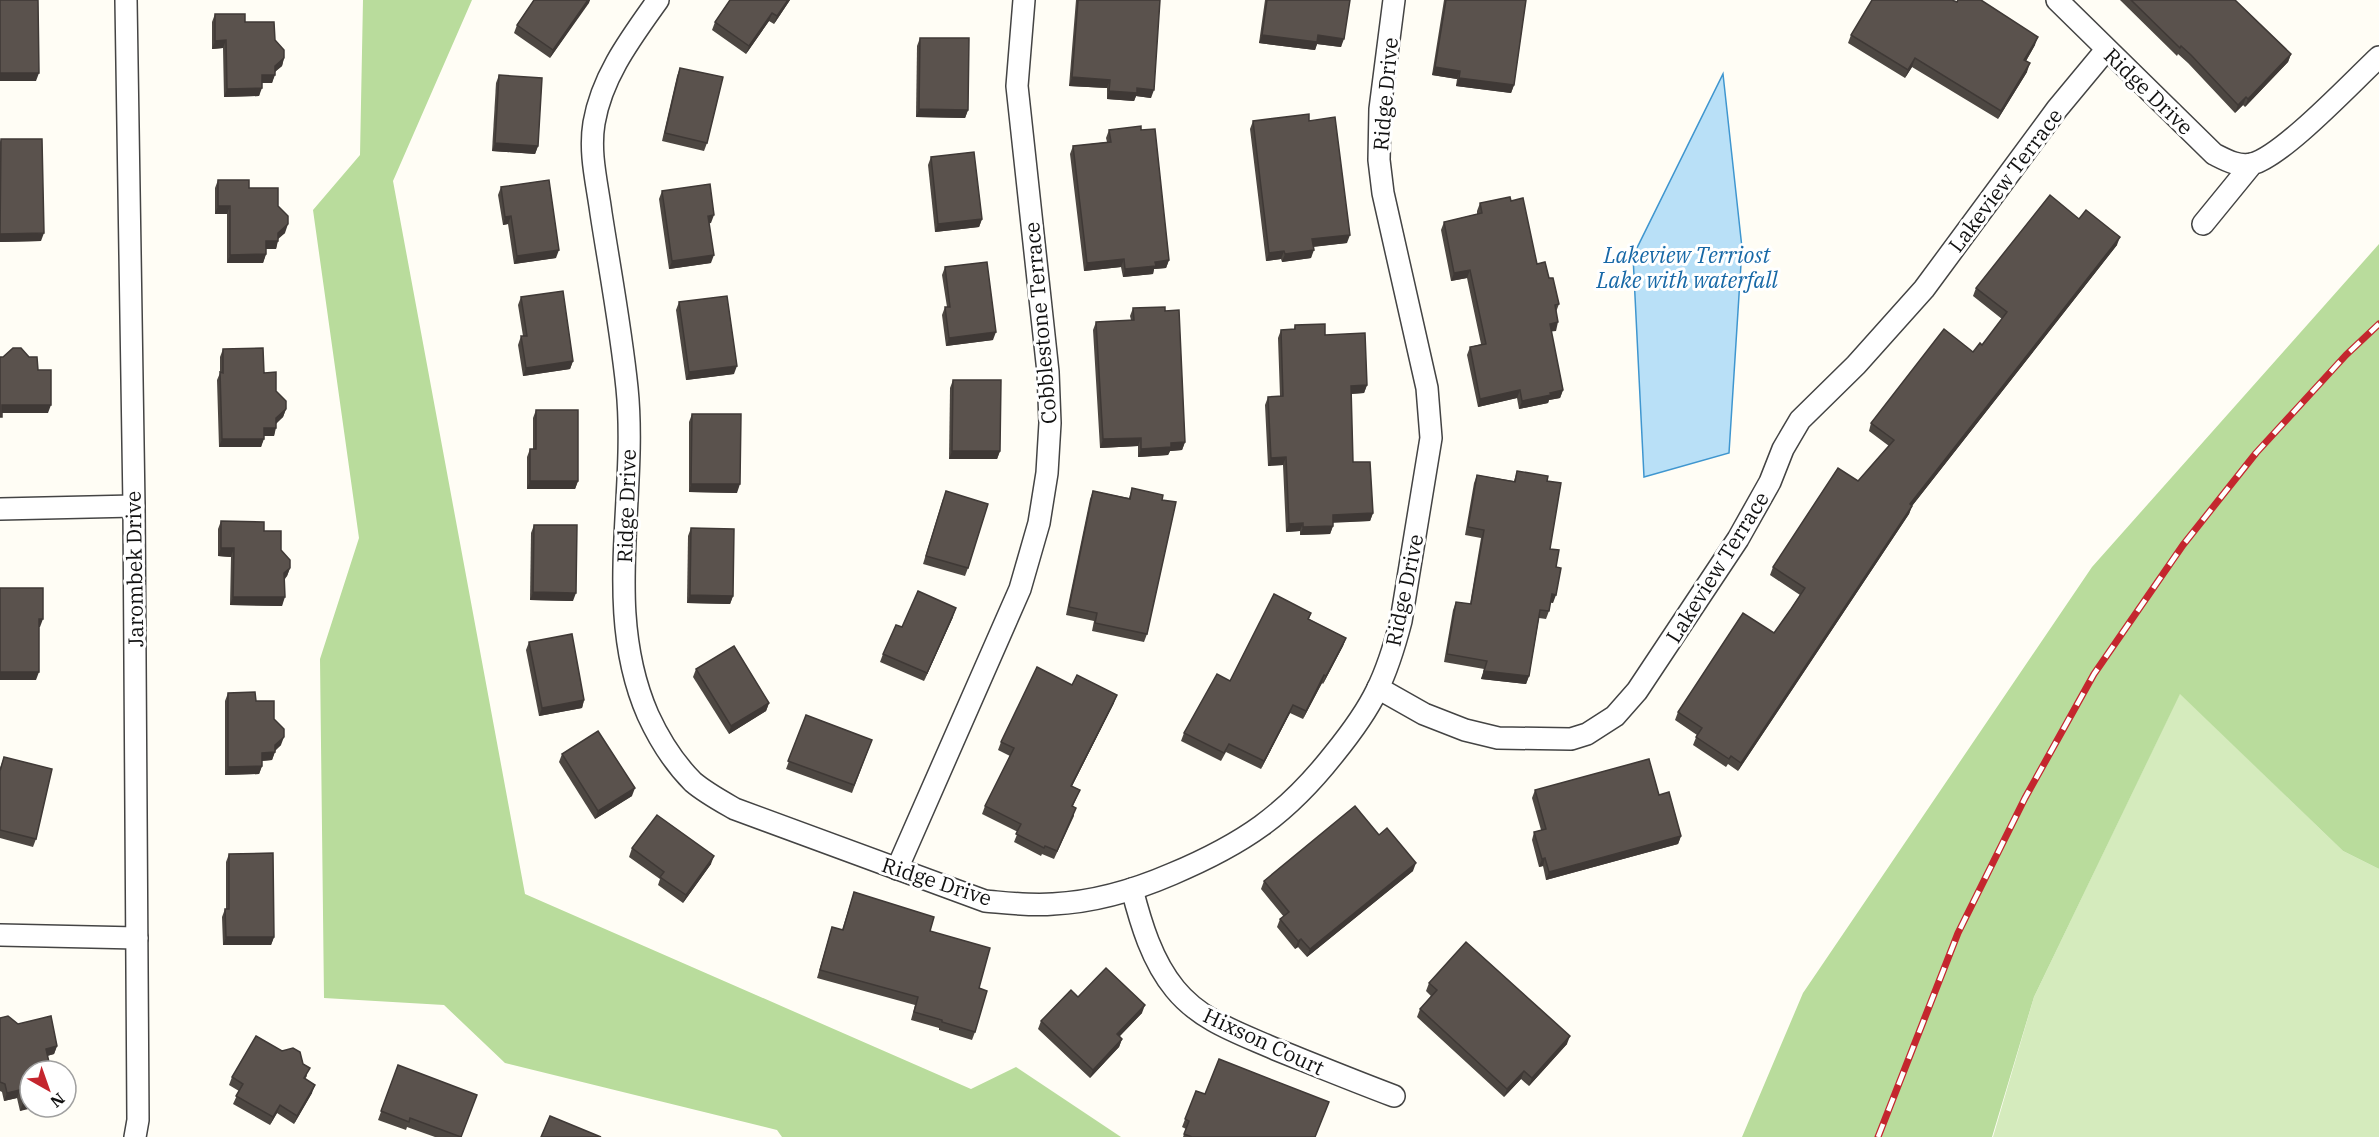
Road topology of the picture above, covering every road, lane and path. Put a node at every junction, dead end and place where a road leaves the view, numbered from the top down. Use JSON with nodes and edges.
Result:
{"nodes":[{"id":1,"x":126,"y":0,"type":"edge"},
{"id":2,"x":658,"y":0,"type":"edge"},
{"id":3,"x":1024,"y":0,"type":"edge"},
{"id":4,"x":1394,"y":0,"type":"edge"},
{"id":5,"x":2057,"y":0,"type":"edge"},
{"id":6,"x":2106,"y":50,"type":"junction"},
{"id":7,"x":2379,"y":57,"type":"edge"},
{"id":8,"x":2252,"y":164,"type":"junction"},
{"id":9,"x":2203,"y":224,"type":"dead end"},
{"id":10,"x":134,"y":506,"type":"junction"},
{"id":11,"x":0,"y":509,"type":"edge"},
{"id":12,"x":1378,"y":688,"type":"junction"},
{"id":13,"x":897,"y":869,"type":"junction"},
{"id":14,"x":1132,"y":889,"type":"junction"},
{"id":15,"x":0,"y":935,"type":"edge"},
{"id":16,"x":137,"y":938,"type":"junction"},
{"id":17,"x":1394,"y":1096,"type":"dead end"},
{"id":18,"x":135,"y":1137,"type":"edge"}],
"edges":[{"from":1,"to":10,"type":"street","name":"Jarombek Drive"},
{"from":2,"to":13,"type":"street","name":"Ridge Drive"},
{"from":3,"to":13,"type":"street","name":"Cobblestone Terrace"},
{"from":4,"to":12,"type":"street","name":"Ridge Drive"},
{"from":5,"to":6,"type":"street","name":"Ridge Drive"},
{"from":6,"to":8,"type":"street","name":"Ridge Drive"},
{"from":6,"to":12,"type":"street","name":"Lakeview Terrace"},
{"from":7,"to":8,"type":"street"},
{"from":8,"to":9,"type":"street"},
{"from":10,"to":11,"type":"street"},
{"from":10,"to":16,"type":"street","name":"Jarombek Drive"},
{"from":12,"to":14,"type":"street","name":"Ridge Drive"},
{"from":13,"to":14,"type":"street","name":"Ridge Drive"},
{"from":14,"to":17,"type":"street","name":"Hixson Court"},
{"from":15,"to":16,"type":"street"},
{"from":16,"to":18,"type":"street","name":"Jarombek Drive"}]}
